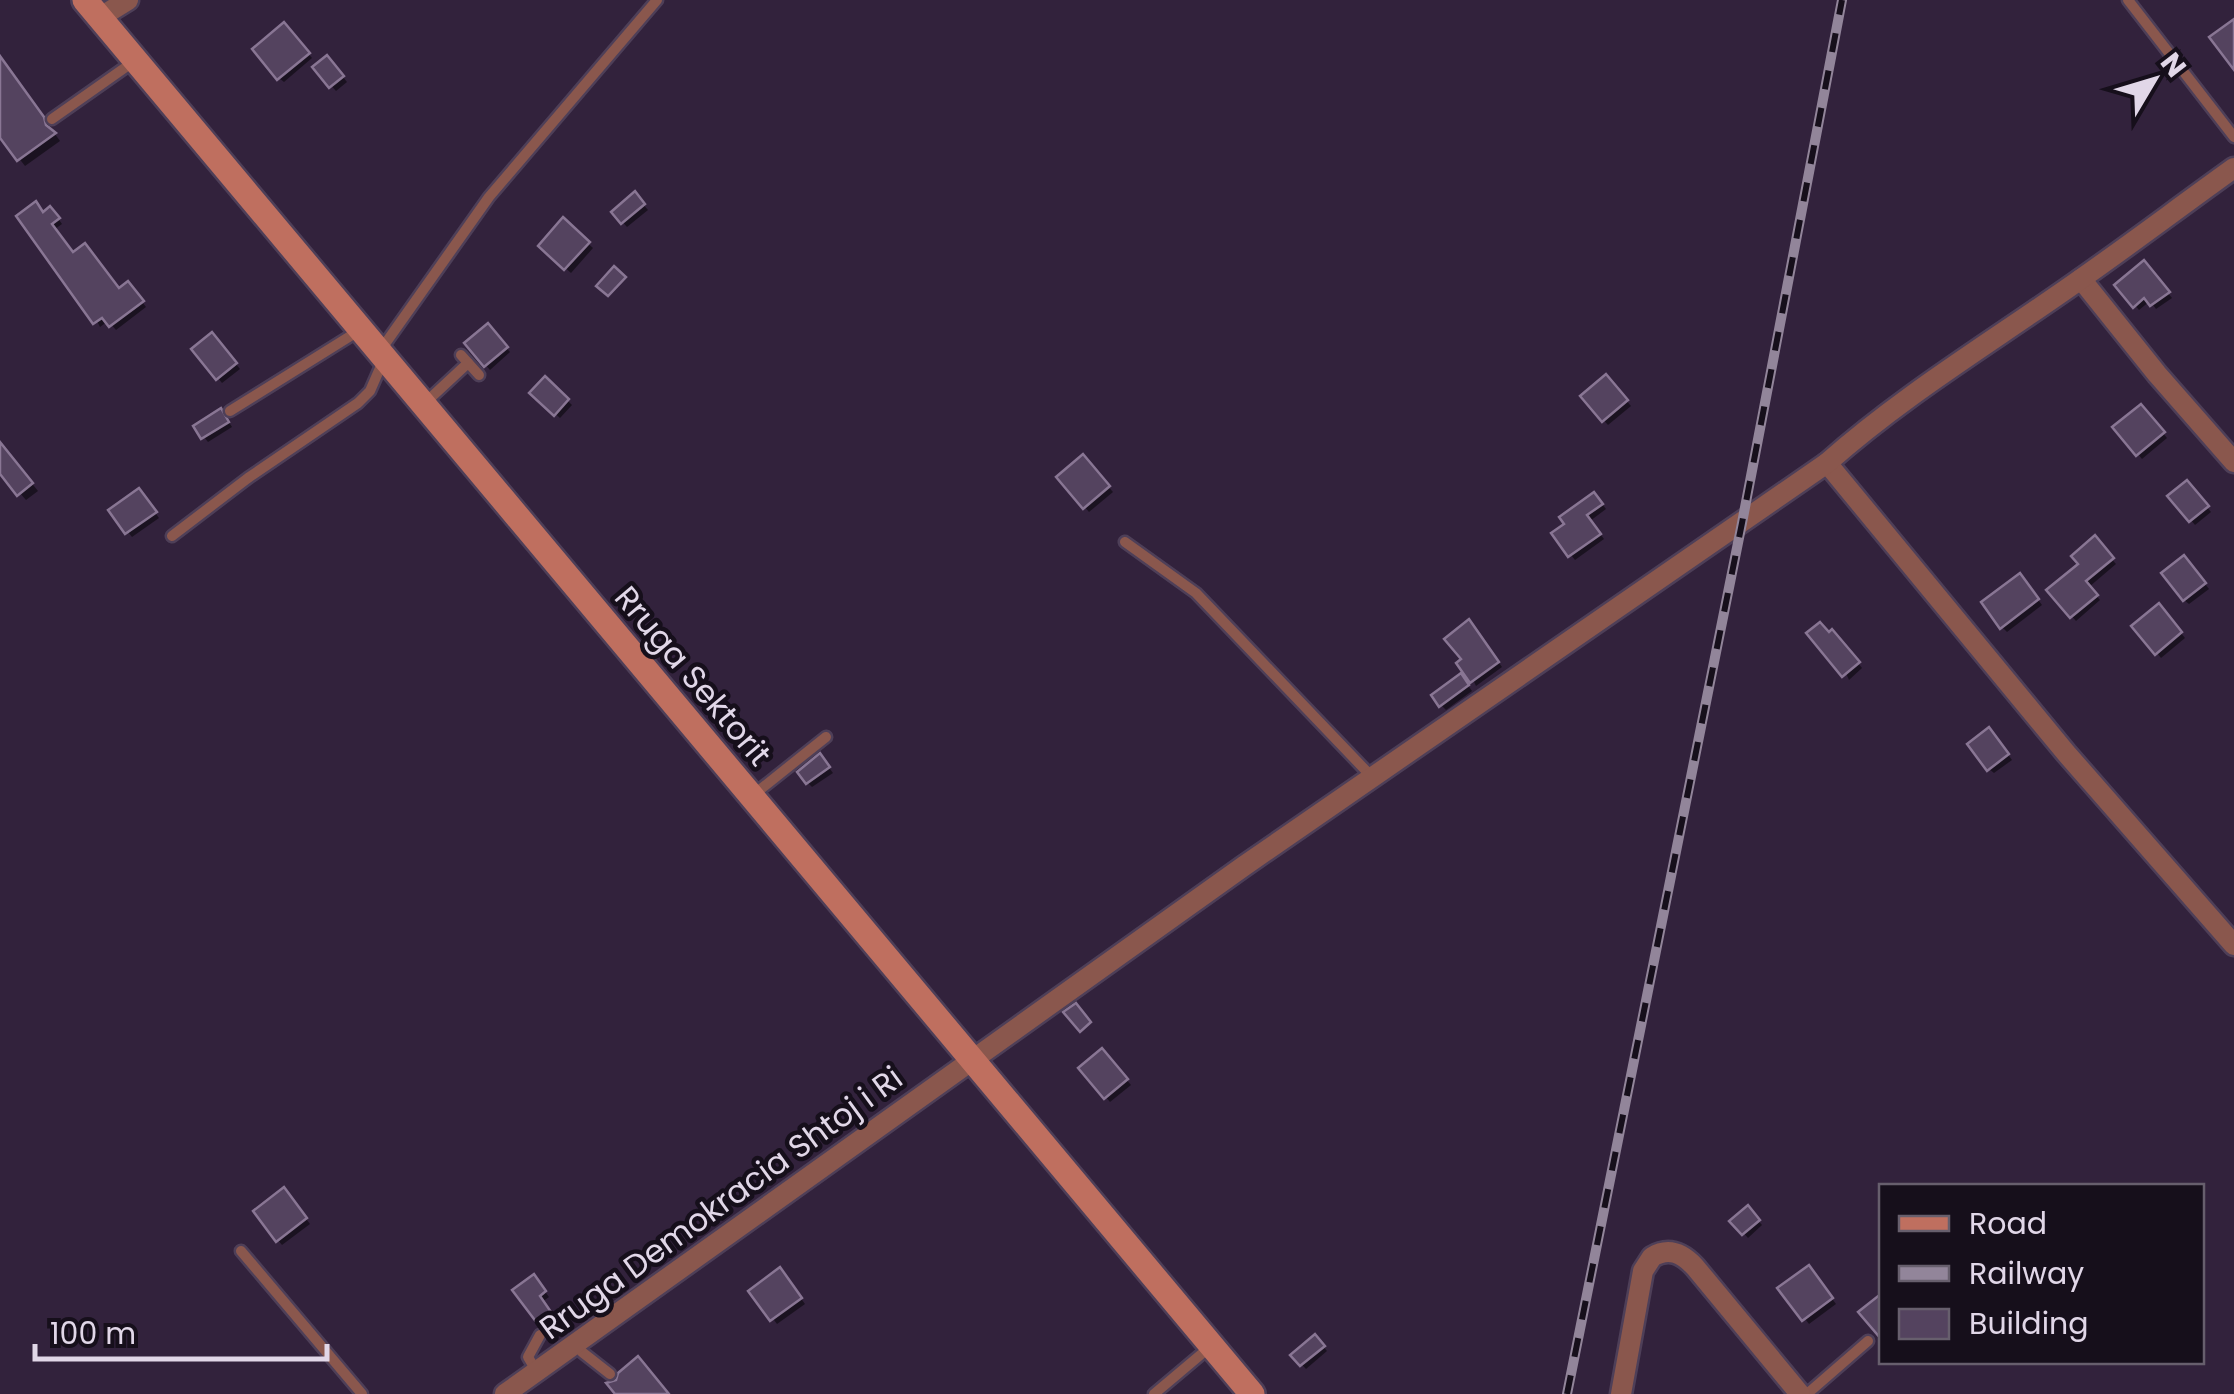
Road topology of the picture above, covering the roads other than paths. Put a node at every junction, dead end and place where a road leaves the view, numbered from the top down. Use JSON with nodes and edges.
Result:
{"nodes":[{"id":1,"x":128,"y":0,"type":"edge"},
{"id":2,"x":657,"y":0,"type":"edge"},
{"id":3,"x":2128,"y":0,"type":"edge"},
{"id":4,"x":92,"y":9,"type":"edge"},
{"id":5,"x":136,"y":61,"type":"junction"},
{"id":6,"x":52,"y":119,"type":"dead end"},
{"id":7,"x":2234,"y":137,"type":"edge"},
{"id":8,"x":2234,"y":168,"type":"edge"},
{"id":9,"x":2081,"y":279,"type":"junction"},
{"id":10,"x":360,"y":330,"type":"junction"},
{"id":11,"x":382,"y":355,"type":"junction"},
{"id":12,"x":479,"y":375,"type":"dead end"},
{"id":13,"x":423,"y":404,"type":"junction"},
{"id":14,"x":230,"y":411,"type":"dead end"},
{"id":15,"x":2234,"y":462,"type":"edge"},
{"id":16,"x":1826,"y":463,"type":"junction"},
{"id":17,"x":172,"y":536,"type":"dead end"},
{"id":18,"x":1125,"y":542,"type":"dead end"},
{"id":19,"x":826,"y":737,"type":"dead end"},
{"id":20,"x":1374,"y":779,"type":"junction"},
{"id":21,"x":752,"y":797,"type":"junction"},
{"id":22,"x":2234,"y":945,"type":"edge"},
{"id":23,"x":972,"y":1061,"type":"junction"},
{"id":24,"x":241,"y":1250,"type":"dead end"},
{"id":25,"x":540,"y":1334,"type":"dead end"},
{"id":26,"x":1868,"y":1341,"type":"dead end"},
{"id":27,"x":576,"y":1343,"type":"junction"},
{"id":28,"x":1211,"y":1346,"type":"junction"},
{"id":29,"x":537,"y":1372,"type":"junction"},
{"id":30,"x":610,"y":1374,"type":"dead end"},
{"id":31,"x":513,"y":1392,"type":"edge"},
{"id":32,"x":362,"y":1394,"type":"edge"},
{"id":33,"x":1154,"y":1394,"type":"edge"},
{"id":34,"x":1252,"y":1394,"type":"edge"},
{"id":35,"x":1621,"y":1394,"type":"edge"},
{"id":36,"x":1804,"y":1394,"type":"edge"}],
"edges":[{"from":1,"to":4,"type":"street"},
{"from":2,"to":11,"type":"lane"},
{"from":3,"to":7,"type":"lane"},
{"from":4,"to":5,"type":"street","name":"Rruga Sektorit"},
{"from":5,"to":6,"type":"lane"},
{"from":5,"to":10,"type":"street","name":"Rruga Sektorit"},
{"from":8,"to":9,"type":"street","name":"Rruga Demokracia Shtoj i Ri"},
{"from":9,"to":15,"type":"street"},
{"from":9,"to":16,"type":"street","name":"Rruga Demokracia Shtoj i Ri"},
{"from":10,"to":11,"type":"street","name":"Rruga Sektorit"},
{"from":10,"to":14,"type":"lane"},
{"from":11,"to":13,"type":"street","name":"Rruga Sektorit"},
{"from":11,"to":17,"type":"lane"},
{"from":12,"to":13,"type":"lane"},
{"from":13,"to":21,"type":"street","name":"Rruga Sektorit"},
{"from":16,"to":20,"type":"street","name":"Rruga Demokracia Shtoj i Ri"},
{"from":16,"to":22,"type":"street"},
{"from":18,"to":20,"type":"lane"},
{"from":19,"to":21,"type":"lane"},
{"from":20,"to":23,"type":"street","name":"Rruga Demokracia Shtoj i Ri"},
{"from":21,"to":23,"type":"street","name":"Rruga Sektorit"},
{"from":23,"to":27,"type":"street","name":"Rruga Demokracia Shtoj i Ri"},
{"from":23,"to":28,"type":"street","name":"Rruga Sektorit"},
{"from":24,"to":32,"type":"lane"},
{"from":25,"to":29,"type":"lane"},
{"from":26,"to":36,"type":"lane"},
{"from":27,"to":29,"type":"street","name":"Rruga Demokracia Shtoj i Ri"},
{"from":27,"to":30,"type":"lane"},
{"from":28,"to":33,"type":"lane"},
{"from":28,"to":34,"type":"street","name":"Rruga Sektorit"},
{"from":29,"to":31,"type":"street","name":"Rruga Demokracia Shtoj i Ri"},
{"from":35,"to":36,"type":"street"}]}
